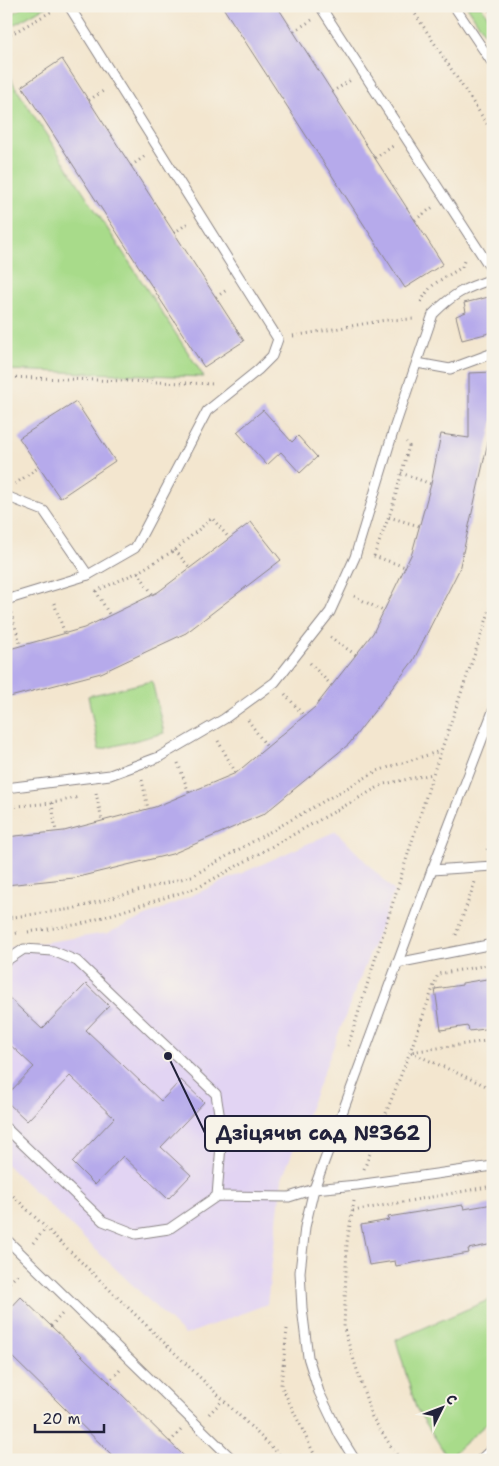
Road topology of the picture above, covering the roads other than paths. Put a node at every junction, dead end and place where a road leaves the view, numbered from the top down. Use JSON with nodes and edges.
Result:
{"nodes":[{"id":1,"x":69,"y":6,"type":"edge"},
{"id":2,"x":320,"y":6,"type":"edge"},
{"id":3,"x":454,"y":6,"type":"edge"},
{"id":4,"x":493,"y":64,"type":"edge"},
{"id":5,"x":493,"y":272,"type":"edge"},
{"id":6,"x":493,"y":279,"type":"edge"},
{"id":7,"x":493,"y":353,"type":"edge"},
{"id":8,"x":417,"y":363,"type":"junction"},
{"id":9,"x":6,"y":496,"type":"edge"},
{"id":10,"x":88,"y":576,"type":"junction"},
{"id":11,"x":6,"y":600,"type":"edge"},
{"id":12,"x":493,"y":711,"type":"edge"},
{"id":13,"x":6,"y":788,"type":"edge"},
{"id":14,"x":493,"y":866,"type":"edge"},
{"id":15,"x":432,"y":870,"type":"junction"},
{"id":16,"x":493,"y":944,"type":"edge"},
{"id":17,"x":6,"y":961,"type":"edge"},
{"id":18,"x":397,"y":963,"type":"junction"},
{"id":19,"x":6,"y":1128,"type":"edge"},
{"id":20,"x":493,"y":1166,"type":"edge"},
{"id":21,"x":314,"y":1189,"type":"junction"},
{"id":22,"x":216,"y":1196,"type":"junction"},
{"id":23,"x":6,"y":1239,"type":"edge"},
{"id":24,"x":493,"y":1448,"type":"edge"},
{"id":25,"x":234,"y":1460,"type":"edge"},
{"id":26,"x":355,"y":1460,"type":"edge"},
{"id":27,"x":480,"y":1460,"type":"edge"}],
"edges":[{"from":1,"to":10,"type":"lane"},
{"from":2,"to":5,"type":"lane"},
{"from":3,"to":4,"type":"lane"},
{"from":6,"to":8,"type":"lane"},
{"from":7,"to":8,"type":"lane"},
{"from":8,"to":13,"type":"lane"},
{"from":9,"to":10,"type":"lane"},
{"from":10,"to":11,"type":"lane"},
{"from":12,"to":15,"type":"lane"},
{"from":14,"to":15,"type":"lane"},
{"from":15,"to":18,"type":"lane"},
{"from":16,"to":18,"type":"lane"},
{"from":17,"to":22,"type":"lane"},
{"from":18,"to":21,"type":"lane"},
{"from":19,"to":22,"type":"lane"},
{"from":20,"to":21,"type":"lane"},
{"from":21,"to":22,"type":"lane"},
{"from":21,"to":26,"type":"lane"},
{"from":23,"to":25,"type":"lane"},
{"from":24,"to":27,"type":"lane"}]}
